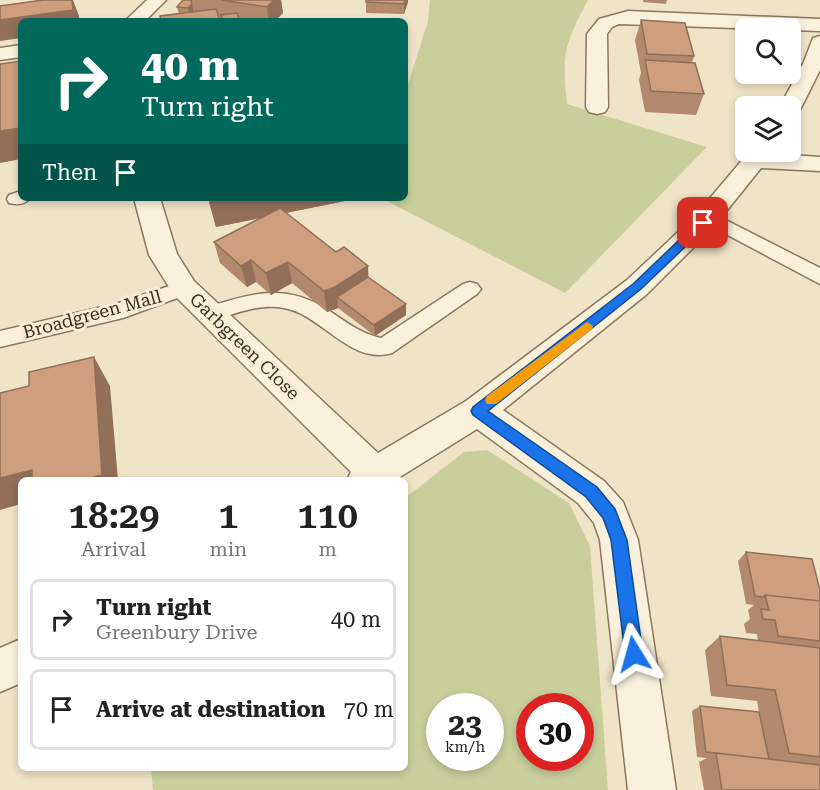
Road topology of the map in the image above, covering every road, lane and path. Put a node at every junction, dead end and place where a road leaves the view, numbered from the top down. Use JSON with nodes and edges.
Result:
{"nodes":[{"id":1,"x":157,"y":0,"type":"edge"},
{"id":2,"x":137,"y":18,"type":"edge"},
{"id":3,"x":820,"y":25,"type":"edge"},
{"id":4,"x":820,"y":42,"type":"edge"},
{"id":5,"x":18,"y":51,"type":"edge"},
{"id":6,"x":0,"y":54,"type":"edge"},
{"id":7,"x":796,"y":96,"type":"edge"},
{"id":8,"x":597,"y":107,"type":"dead end"},
{"id":9,"x":753,"y":162,"type":"edge"},
{"id":10,"x":801,"y":162,"type":"edge"},
{"id":11,"x":820,"y":164,"type":"edge"},
{"id":12,"x":148,"y":201,"type":"edge"},
{"id":13,"x":708,"y":217,"type":"junction"},
{"id":14,"x":820,"y":277,"type":"edge"},
{"id":15,"x":184,"y":288,"type":"junction"},
{"id":16,"x":470,"y":289,"type":"dead end"},
{"id":17,"x":212,"y":313,"type":"junction"},
{"id":18,"x":0,"y":339,"type":"edge"},
{"id":19,"x":478,"y":411,"type":"junction"},
{"id":20,"x":371,"y":477,"type":"edge"},
{"id":21,"x":18,"y":662,"type":"edge"},
{"id":22,"x":0,"y":670,"type":"edge"},
{"id":23,"x":652,"y":790,"type":"edge"}],
"edges":[{"from":1,"to":2,"type":"street"},
{"from":3,"to":8,"type":"street"},
{"from":4,"to":7,"type":"street"},
{"from":5,"to":6,"type":"street"},
{"from":9,"to":13,"type":"street"},
{"from":10,"to":11,"type":"street"},
{"from":12,"to":15,"type":"street","name":"Garbgreen Close"},
{"from":13,"to":14,"type":"lane"},
{"from":13,"to":19,"type":"street"},
{"from":15,"to":17,"type":"street","name":"Garbgreen Close"},
{"from":15,"to":18,"type":"lane","name":"Broadgreen Mall"},
{"from":16,"to":17,"type":"lane"},
{"from":17,"to":20,"type":"street","name":"Garbgreen Close"},
{"from":19,"to":20,"type":"street"},
{"from":19,"to":23,"type":"street"},
{"from":21,"to":22,"type":"street"}]}
